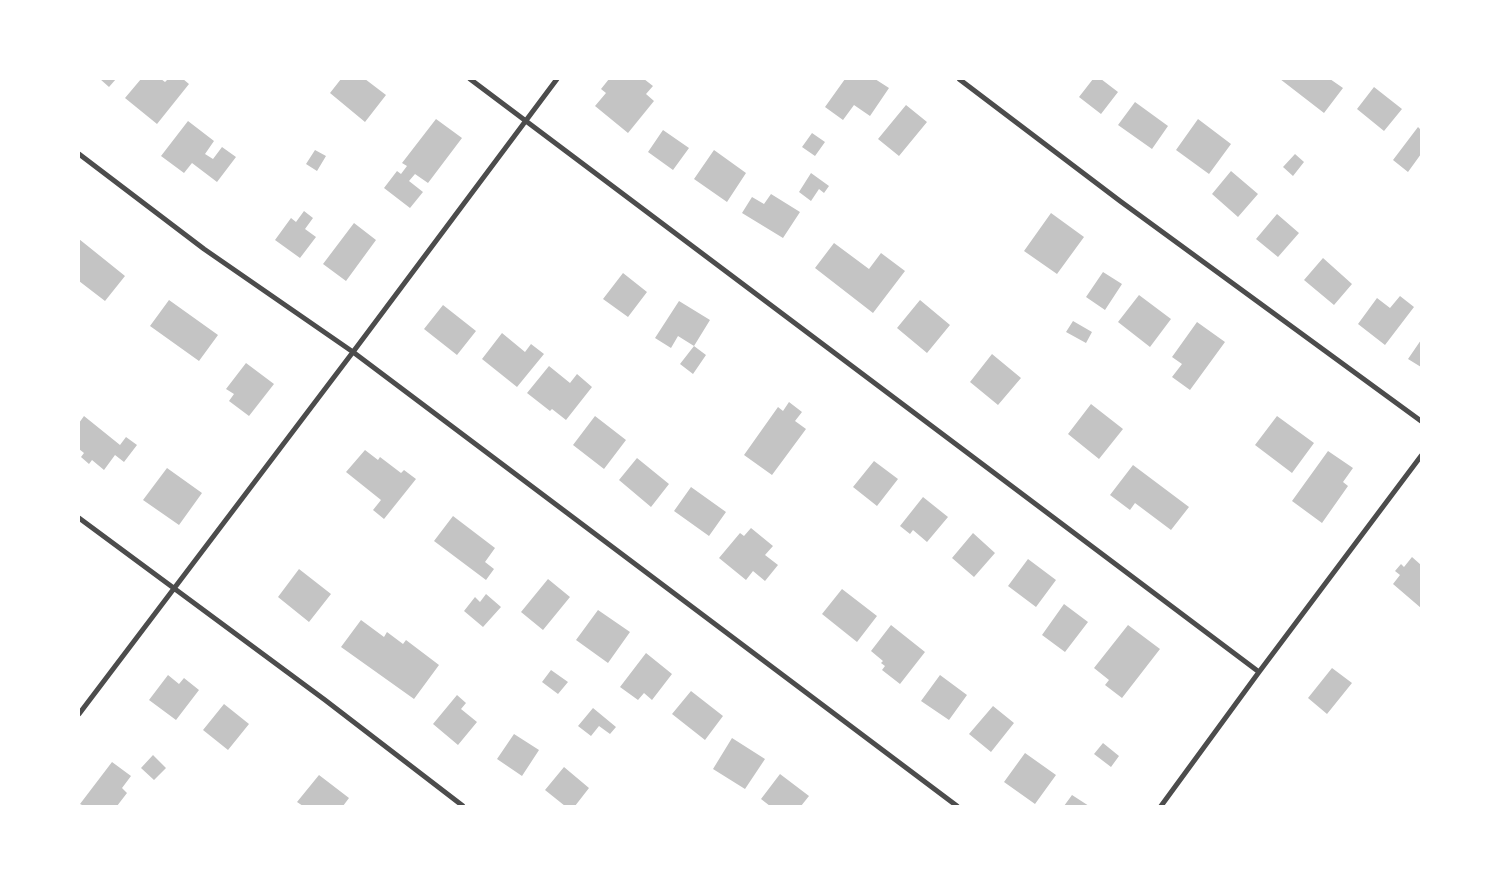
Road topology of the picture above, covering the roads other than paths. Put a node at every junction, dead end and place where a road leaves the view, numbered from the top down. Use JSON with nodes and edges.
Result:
{"nodes":[{"id":1,"x":470,"y":79,"type":"edge"},
{"id":2,"x":556,"y":79,"type":"edge"},
{"id":3,"x":959,"y":79,"type":"edge"},
{"id":4,"x":525,"y":120,"type":"junction"},
{"id":5,"x":79,"y":154,"type":"edge"},
{"id":6,"x":353,"y":352,"type":"junction"},
{"id":7,"x":1421,"y":421,"type":"edge"},
{"id":8,"x":1421,"y":456,"type":"edge"},
{"id":9,"x":79,"y":518,"type":"edge"},
{"id":10,"x":174,"y":588,"type":"junction"},
{"id":11,"x":1259,"y":672,"type":"junction"},
{"id":12,"x":79,"y":714,"type":"edge"},
{"id":13,"x":463,"y":806,"type":"edge"},
{"id":14,"x":957,"y":806,"type":"edge"},
{"id":15,"x":1160,"y":806,"type":"edge"}],
"edges":[{"from":1,"to":4,"type":"street"},
{"from":2,"to":4,"type":"street"},
{"from":3,"to":7,"type":"street"},
{"from":4,"to":6,"type":"street"},
{"from":4,"to":11,"type":"street"},
{"from":5,"to":6,"type":"street"},
{"from":6,"to":10,"type":"street"},
{"from":6,"to":14,"type":"street"},
{"from":8,"to":11,"type":"street"},
{"from":9,"to":10,"type":"street"},
{"from":10,"to":12,"type":"street"},
{"from":10,"to":13,"type":"street"},
{"from":11,"to":15,"type":"street"}]}
